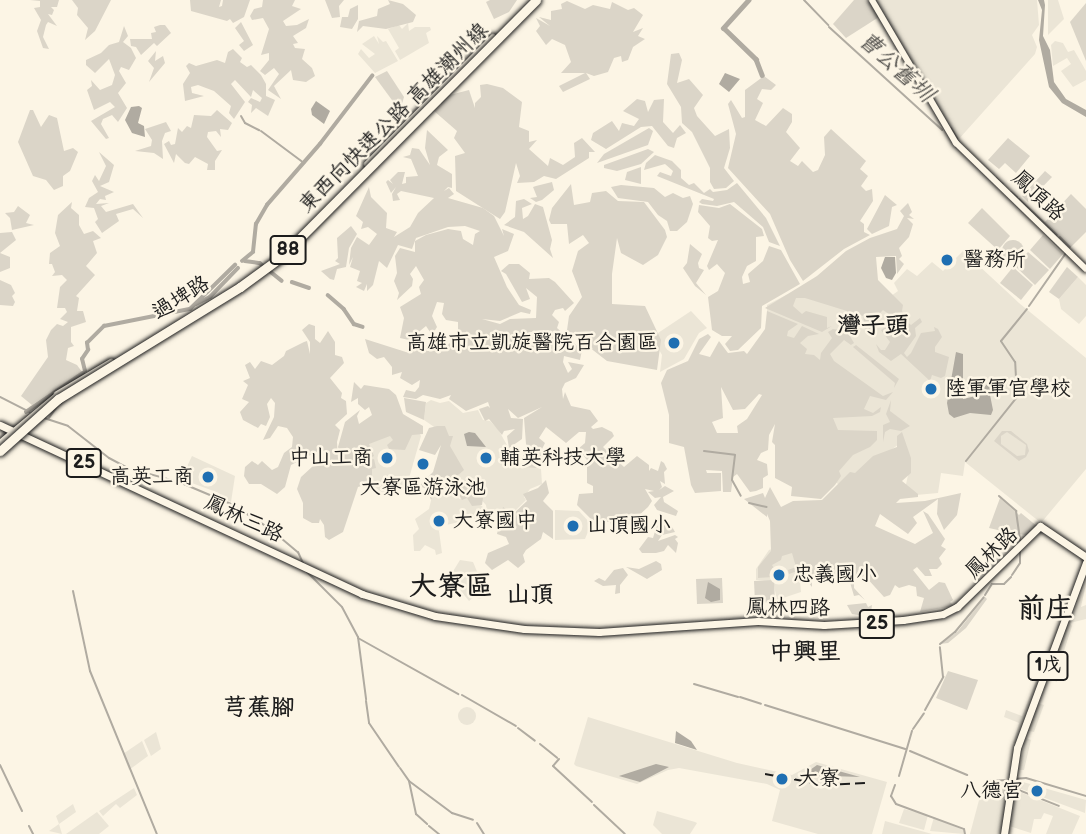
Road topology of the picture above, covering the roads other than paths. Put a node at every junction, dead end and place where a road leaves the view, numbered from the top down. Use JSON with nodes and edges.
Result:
{"nodes":[{"id":1,"x":535,"y":0,"type":"edge"},
{"id":2,"x":871,"y":0,"type":"edge"},
{"id":3,"x":267,"y":267,"type":"junction"},
{"id":4,"x":1086,"y":269,"type":"edge"},
{"id":5,"x":143,"y":347,"type":"junction"},
{"id":6,"x":113,"y":363,"type":"junction"},
{"id":7,"x":30,"y":421,"type":"junction"},
{"id":8,"x":0,"y":427,"type":"edge"},
{"id":9,"x":14,"y":433,"type":"junction"},
{"id":10,"x":0,"y":449,"type":"edge"},
{"id":11,"x":1086,"y":560,"type":"edge"},
{"id":12,"x":1086,"y":572,"type":"edge"},
{"id":13,"x":965,"y":602,"type":"joint"},
{"id":14,"x":647,"y":630,"type":"joint"},
{"id":15,"x":1014,"y":779,"type":"junction"},
{"id":16,"x":1006,"y":834,"type":"edge"}],
"edges":[{"from":1,"to":3,"type":"main road","name":"過埤路"},
{"from":1,"to":5,"type":"highway","name":"東西向快速公路 高雄潮州線","number":"88","bridge":true},
{"from":1,"to":6,"type":"highway","name":"東西向快速公路 高雄潮州線","number":"88","bridge":true},
{"from":2,"to":4,"type":"main road","name":"鳳頂路"},
{"from":3,"to":7,"type":"main road","name":"過埤路"},
{"from":3,"to":9,"type":"main road","name":"過埤路"},
{"from":5,"to":7,"type":"highway","bridge":true},
{"from":5,"to":10,"type":"highway","name":"東西向快速公路 高雄潮州線","number":"88","bridge":true},
{"from":6,"to":7,"type":"highway","bridge":true},
{"from":6,"to":10,"type":"highway","name":"東西向快速公路 高雄潮州線","number":"88","bridge":true},
{"from":7,"to":9,"type":"highway"},
{"from":8,"to":9,"type":"main road","number":"25"},
{"from":9,"to":10,"type":"highway"},
{"from":9,"to":14,"type":"main road","name":"鳳林三路","number":"25"},
{"from":11,"to":13,"type":"main road","name":"鳳林路","number":"25"},
{"from":11,"to":15,"type":"main road","number":"1戊"},
{"from":12,"to":15,"type":"main road","number":"1戊"},
{"from":13,"to":14,"type":"main road","name":"鳳林四路","number":"25"},
{"from":15,"to":16,"type":"main road","number":"1戊"}]}
